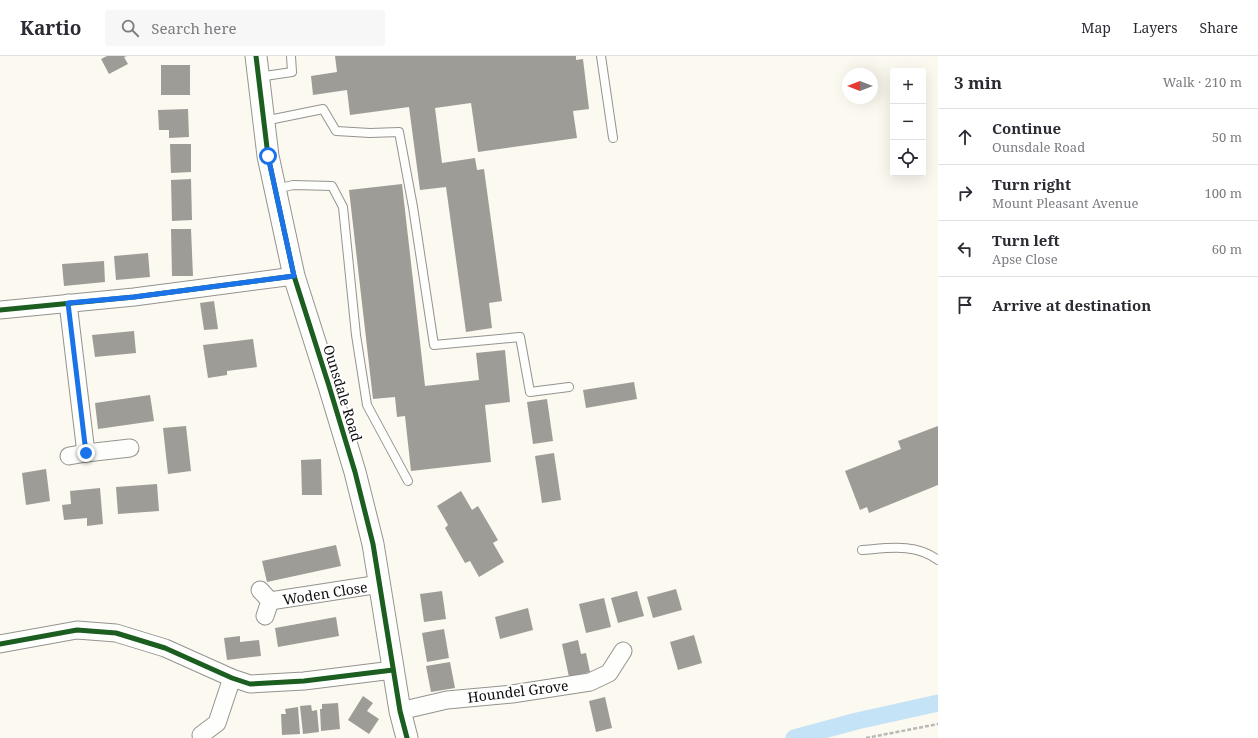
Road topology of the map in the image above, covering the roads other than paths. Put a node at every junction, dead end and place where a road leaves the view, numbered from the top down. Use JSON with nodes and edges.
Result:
{"nodes":[{"id":1,"x":256,"y":56,"type":"edge"},
{"id":2,"x":291,"y":56,"type":"edge"},
{"id":3,"x":601,"y":56,"type":"edge"},
{"id":4,"x":258,"y":77,"type":"junction"},
{"id":5,"x":263,"y":122,"type":"junction"},
{"id":6,"x":613,"y":138,"type":"dead end"},
{"id":7,"x":275,"y":189,"type":"junction"},
{"id":8,"x":294,"y":276,"type":"junction"},
{"id":9,"x":68,"y":303,"type":"junction"},
{"id":10,"x":0,"y":310,"type":"edge"},
{"id":11,"x":569,"y":387,"type":"dead end"},
{"id":12,"x":130,"y":448,"type":"dead end"},
{"id":13,"x":86,"y":453,"type":"junction"},
{"id":14,"x":69,"y":456,"type":"dead end"},
{"id":15,"x":408,"y":481,"type":"dead end"},
{"id":16,"x":862,"y":550,"type":"dead end"},
{"id":17,"x":938,"y":560,"type":"edge"},
{"id":18,"x":380,"y":584,"type":"junction"},
{"id":19,"x":265,"y":602,"type":"dead end"},
{"id":20,"x":0,"y":644,"type":"edge"},
{"id":21,"x":623,"y":651,"type":"dead end"},
{"id":22,"x":393,"y":670,"type":"junction"},
{"id":23,"x":232,"y":678,"type":"junction"},
{"id":24,"x":400,"y":711,"type":"junction"},
{"id":25,"x":202,"y":735,"type":"dead end"},
{"id":26,"x":407,"y":738,"type":"edge"}],
"edges":[{"from":1,"to":4,"type":"street","name":"Ounsdale Road"},
{"from":2,"to":4,"type":"lane"},
{"from":3,"to":6,"type":"lane"},
{"from":4,"to":5,"type":"street","name":"Ounsdale Road"},
{"from":5,"to":7,"type":"street","name":"Ounsdale Road"},
{"from":5,"to":11,"type":"lane"},
{"from":7,"to":8,"type":"street","name":"Ounsdale Road"},
{"from":7,"to":15,"type":"lane"},
{"from":8,"to":9,"type":"street"},
{"from":8,"to":18,"type":"street","name":"Ounsdale Road"},
{"from":9,"to":10,"type":"street"},
{"from":9,"to":13,"type":"street"},
{"from":12,"to":13,"type":"street"},
{"from":13,"to":14,"type":"street"},
{"from":16,"to":17,"type":"lane"},
{"from":18,"to":19,"type":"street","name":"Woden Close"},
{"from":18,"to":22,"type":"street","name":"Ounsdale Road"},
{"from":20,"to":23,"type":"street"},
{"from":21,"to":24,"type":"street","name":"Houndel Grove"},
{"from":22,"to":23,"type":"street"},
{"from":22,"to":24,"type":"street","name":"Ounsdale Road"},
{"from":23,"to":25,"type":"street"},
{"from":24,"to":26,"type":"street","name":"Ounsdale Road"}]}
